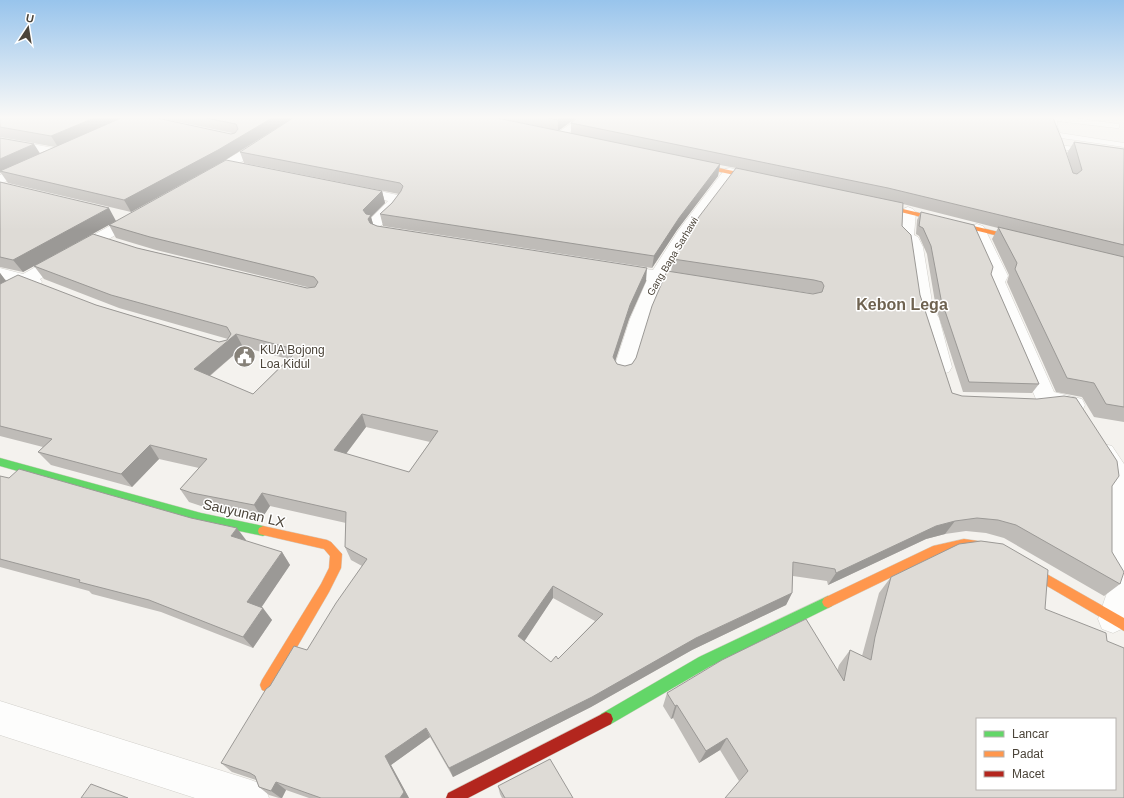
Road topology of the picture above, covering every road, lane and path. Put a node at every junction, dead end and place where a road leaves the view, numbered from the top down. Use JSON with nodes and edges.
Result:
{"nodes":[{"id":1,"x":54,"y":155,"type":"edge"},
{"id":2,"x":245,"y":155,"type":"edge"},
{"id":3,"x":683,"y":162,"type":"edge"},
{"id":4,"x":228,"y":166,"type":"junction"},
{"id":5,"x":244,"y":168,"type":"edge"},
{"id":6,"x":730,"y":172,"type":"junction"},
{"id":7,"x":0,"y":180,"type":"edge"},
{"id":8,"x":768,"y":181,"type":"edge"},
{"id":9,"x":198,"y":182,"type":"edge"},
{"id":10,"x":336,"y":186,"type":"edge"},
{"id":11,"x":0,"y":187,"type":"edge"},
{"id":12,"x":15,"y":190,"type":"edge"},
{"id":13,"x":867,"y":202,"type":"edge"},
{"id":14,"x":152,"y":208,"type":"edge"},
{"id":15,"x":908,"y":212,"type":"junction"},
{"id":16,"x":111,"y":213,"type":"dead end"},
{"id":17,"x":133,"y":219,"type":"junction"},
{"id":18,"x":381,"y":229,"type":"edge"},
{"id":19,"x":977,"y":229,"type":"junction"},
{"id":20,"x":98,"y":239,"type":"junction"},
{"id":21,"x":1031,"y":243,"type":"edge"},
{"id":22,"x":120,"y":246,"type":"edge"},
{"id":23,"x":598,"y":267,"type":"edge"},
{"id":24,"x":0,"y":273,"type":"edge"},
{"id":25,"x":658,"y":276,"type":"junction"},
{"id":26,"x":26,"y":280,"type":"junction"},
{"id":27,"x":711,"y":285,"type":"edge"},
{"id":28,"x":48,"y":288,"type":"edge"},
{"id":29,"x":0,"y":294,"type":"edge"},
{"id":30,"x":623,"y":371,"type":"edge"},
{"id":31,"x":948,"y":385,"type":"edge"},
{"id":32,"x":0,"y":462,"type":"edge"},
{"id":33,"x":997,"y":550,"type":"edge"},
{"id":34,"x":1015,"y":561,"type":"edge"},
{"id":35,"x":1124,"y":580,"type":"edge"},
{"id":36,"x":1124,"y":584,"type":"edge"},
{"id":37,"x":1118,"y":622,"type":"edge"},
{"id":38,"x":267,"y":685,"type":"dead end"},
{"id":39,"x":0,"y":718,"type":"edge"},
{"id":40,"x":198,"y":790,"type":"edge"},
{"id":41,"x":251,"y":798,"type":"edge"},
{"id":42,"x":453,"y":798,"type":"edge"}],
"edges":[{"from":1,"to":7,"type":"street"},
{"from":2,"to":4,"type":"street"},
{"from":3,"to":6,"type":"street"},
{"from":4,"to":5,"type":"street"},
{"from":4,"to":9,"type":"street"},
{"from":6,"to":8,"type":"street"},
{"from":6,"to":25,"type":"street","name":"Gang Bapa Sarhawi"},
{"from":10,"to":18,"type":"street"},
{"from":11,"to":12,"type":"street"},
{"from":13,"to":15,"type":"street"},
{"from":14,"to":17,"type":"street"},
{"from":15,"to":19,"type":"street"},
{"from":15,"to":31,"type":"street"},
{"from":16,"to":17,"type":"street"},
{"from":17,"to":20,"type":"street"},
{"from":19,"to":21,"type":"street"},
{"from":19,"to":35,"type":"street"},
{"from":20,"to":22,"type":"street"},
{"from":20,"to":26,"type":"street"},
{"from":23,"to":25,"type":"street"},
{"from":24,"to":26,"type":"street"},
{"from":25,"to":27,"type":"street"},
{"from":25,"to":30,"type":"street","name":"Gang Bapa Sarhawi"},
{"from":26,"to":28,"type":"street"},
{"from":26,"to":29,"type":"street"},
{"from":32,"to":38,"type":"street","name":"Sauyunan LX"},
{"from":33,"to":42,"type":"street"},
{"from":34,"to":37,"type":"street"},
{"from":36,"to":37,"type":"street"},
{"from":39,"to":40,"type":"street"},
{"from":40,"to":41,"type":"street"}]}
